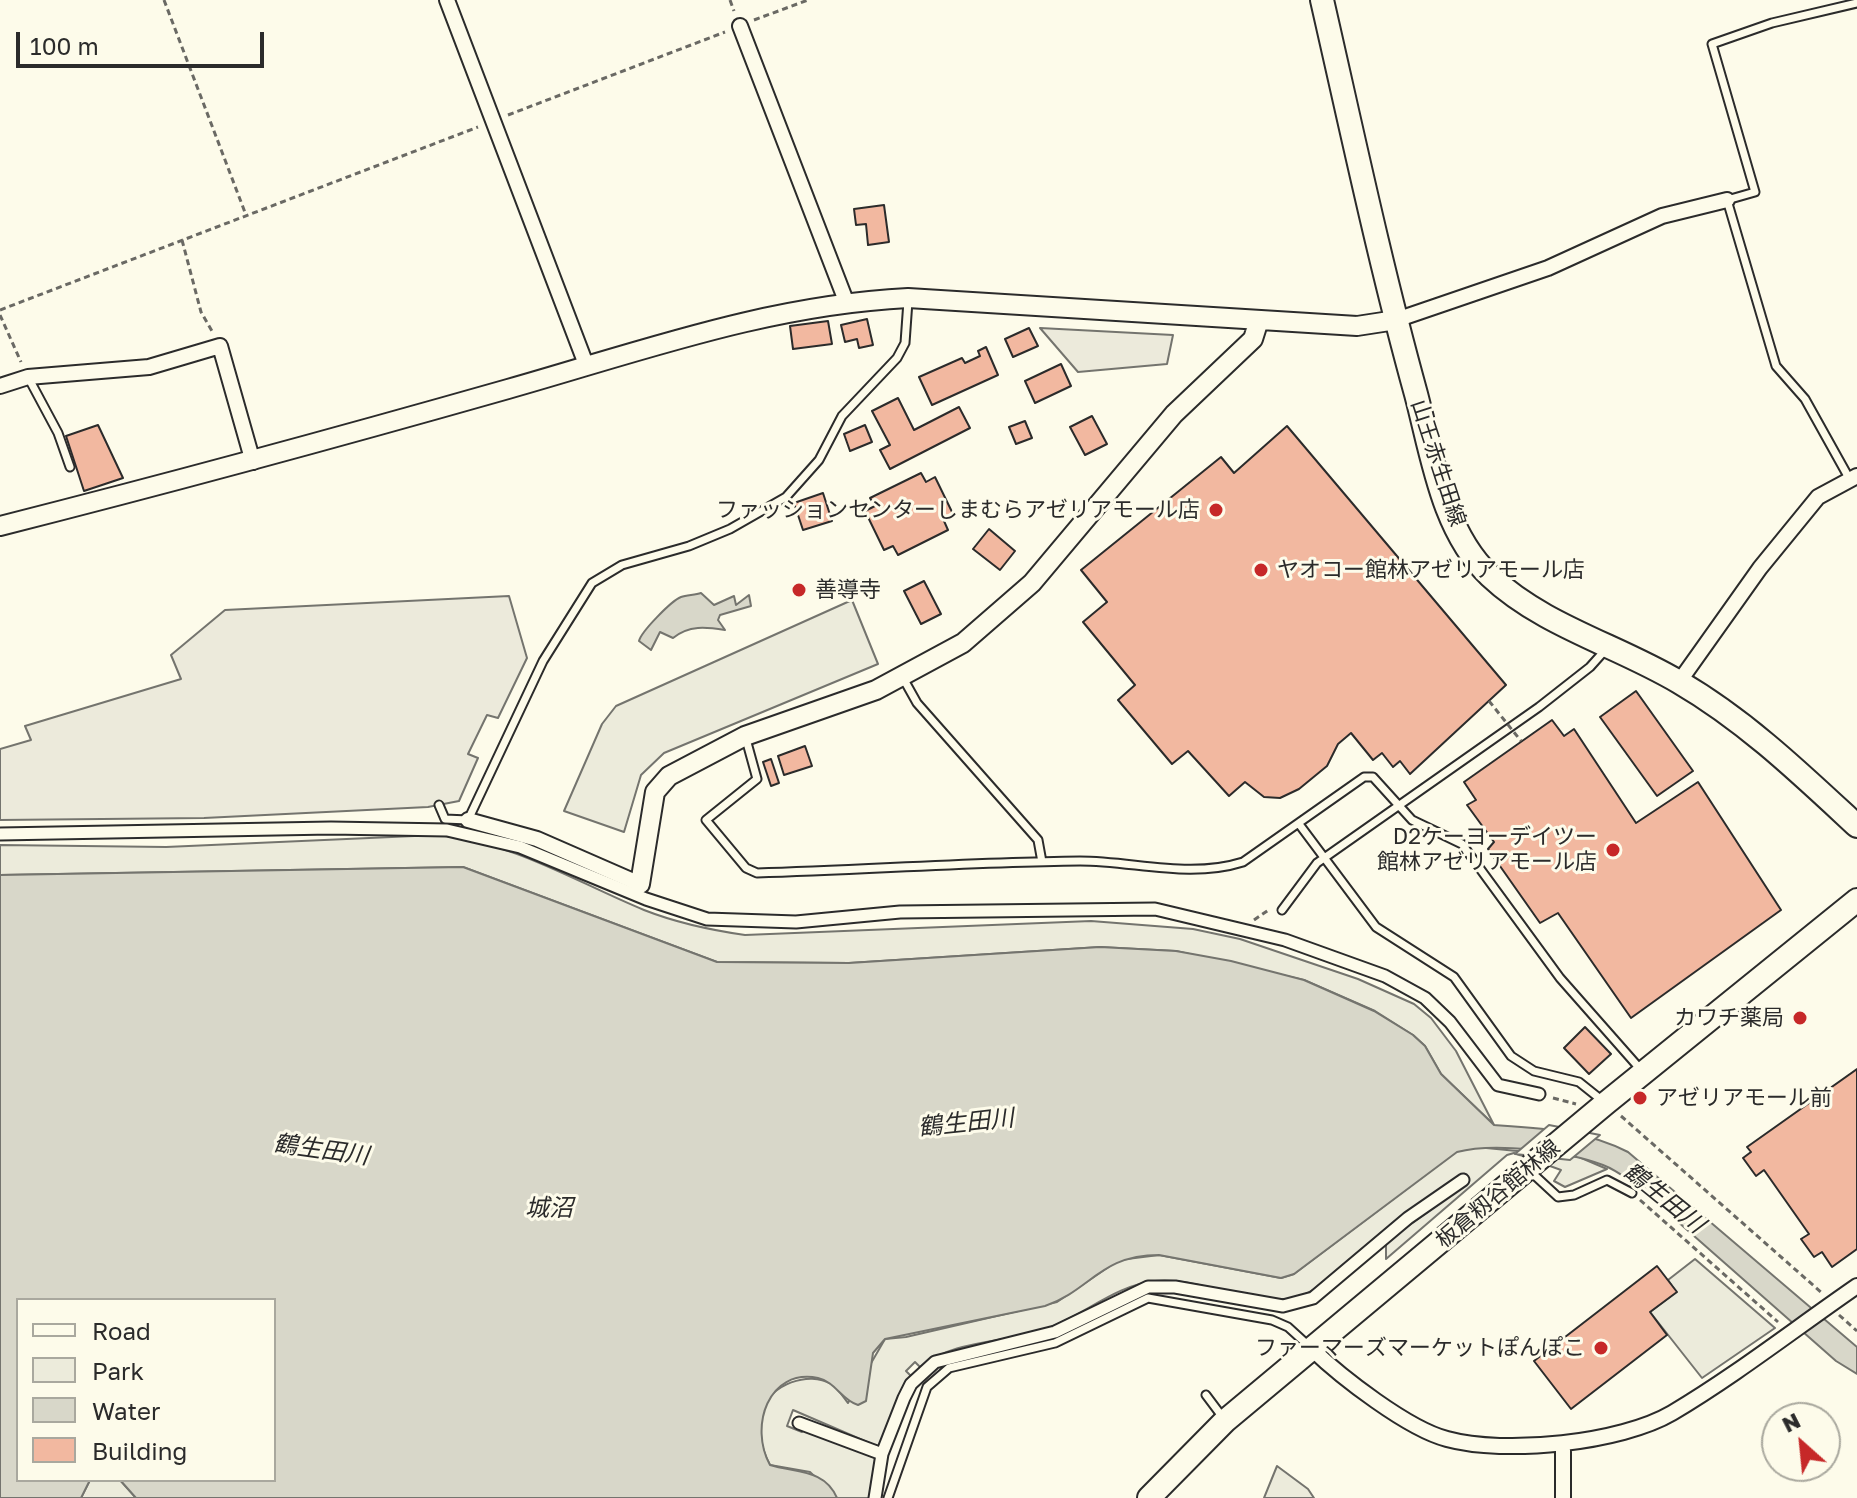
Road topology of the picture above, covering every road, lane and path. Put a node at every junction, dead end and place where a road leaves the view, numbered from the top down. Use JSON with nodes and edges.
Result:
{"nodes":[{"id":1,"x":164,"y":0,"type":"edge"},
{"id":2,"x":447,"y":0,"type":"edge"},
{"id":3,"x":808,"y":0,"type":"edge"},
{"id":4,"x":1322,"y":0,"type":"edge"},
{"id":5,"x":1857,"y":3,"type":"edge"},
{"id":6,"x":740,"y":26,"type":"junction"},
{"id":7,"x":493,"y":121,"type":"junction"},
{"id":8,"x":1727,"y":200,"type":"junction"},
{"id":9,"x":246,"y":215,"type":"junction"},
{"id":10,"x":182,"y":240,"type":"junction"},
{"id":11,"x":908,"y":298,"type":"junction"},
{"id":12,"x":846,"y":301,"type":"junction"},
{"id":13,"x":0,"y":312,"type":"edge"},
{"id":14,"x":1259,"y":320,"type":"junction"},
{"id":15,"x":1396,"y":320,"type":"junction"},
{"id":16,"x":220,"y":346,"type":"junction"},
{"id":17,"x":587,"y":367,"type":"junction"},
{"id":18,"x":28,"y":377,"type":"junction"},
{"id":19,"x":0,"y":386,"type":"edge"},
{"id":20,"x":253,"y":462,"type":"junction"},
{"id":21,"x":70,"y":467,"type":"dead end"},
{"id":22,"x":1853,"y":477,"type":"edge"},
{"id":23,"x":0,"y":526,"type":"edge"},
{"id":24,"x":1609,"y":646,"type":"junction"},
{"id":25,"x":903,"y":678,"type":"junction"},
{"id":26,"x":1679,"y":682,"type":"junction"},
{"id":27,"x":1489,"y":701,"type":"dead end"},
{"id":28,"x":745,"y":736,"type":"junction"},
{"id":29,"x":1521,"y":741,"type":"dead end"},
{"id":30,"x":439,"y":805,"type":"dead end"},
{"id":31,"x":1396,"y":807,"type":"junction"},
{"id":32,"x":468,"y":820,"type":"junction"},
{"id":33,"x":1299,"y":824,"type":"junction"},
{"id":34,"x":1857,"y":826,"type":"edge"},
{"id":35,"x":0,"y":834,"type":"edge"},
{"id":36,"x":1325,"y":857,"type":"junction"},
{"id":37,"x":1042,"y":862,"type":"junction"},
{"id":38,"x":640,"y":884,"type":"joint"},
{"id":39,"x":1857,"y":900,"type":"edge"},
{"id":40,"x":1282,"y":910,"type":"joint"},
{"id":41,"x":1248,"y":930,"type":"junction"},
{"id":42,"x":1643,"y":1073,"type":"junction"},
{"id":43,"x":1539,"y":1094,"type":"joint"},
{"id":44,"x":1606,"y":1103,"type":"junction"},
{"id":45,"x":1583,"y":1113,"type":"junction"},
{"id":46,"x":1532,"y":1166,"type":"junction"},
{"id":47,"x":1463,"y":1180,"type":"dead end"},
{"id":48,"x":1632,"y":1193,"type":"joint"},
{"id":49,"x":1857,"y":1286,"type":"edge"},
{"id":50,"x":1827,"y":1307,"type":"junction"},
{"id":51,"x":1857,"y":1331,"type":"edge"},
{"id":52,"x":1790,"y":1333,"type":"junction"},
{"id":53,"x":1312,"y":1349,"type":"junction"},
{"id":54,"x":1206,"y":1395,"type":"dead end"},
{"id":55,"x":1225,"y":1421,"type":"junction"},
{"id":56,"x":799,"y":1423,"type":"dead end"},
{"id":57,"x":1563,"y":1444,"type":"junction"},
{"id":58,"x":882,"y":1454,"type":"junction"},
{"id":59,"x":875,"y":1498,"type":"edge"},
{"id":60,"x":888,"y":1498,"type":"edge"},
{"id":61,"x":1149,"y":1498,"type":"edge"},
{"id":62,"x":1563,"y":1498,"type":"edge"}],
"edges":[{"from":1,"to":9,"type":"path"},
{"from":2,"to":7,"type":"street"},
{"from":3,"to":6,"type":"path"},
{"from":4,"to":15,"type":"main road","name":"山王赤生田線"},
{"from":5,"to":8,"type":"lane"},
{"from":6,"to":7,"type":"path"},
{"from":6,"to":12,"type":"street"},
{"from":7,"to":9,"type":"path"},
{"from":7,"to":17,"type":"street"},
{"from":8,"to":15,"type":"street"},
{"from":8,"to":22,"type":"lane"},
{"from":9,"to":10,"type":"path"},
{"from":10,"to":13,"type":"path"},
{"from":10,"to":16,"type":"path"},
{"from":11,"to":12,"type":"street"},
{"from":11,"to":14,"type":"street"},
{"from":11,"to":32,"type":"lane"},
{"from":12,"to":17,"type":"street"},
{"from":13,"to":18,"type":"path"},
{"from":14,"to":15,"type":"street"},
{"from":14,"to":25,"type":"street"},
{"from":15,"to":24,"type":"main road","name":"山王赤生田線"},
{"from":16,"to":18,"type":"street"},
{"from":16,"to":20,"type":"street"},
{"from":17,"to":20,"type":"street"},
{"from":18,"to":19,"type":"street"},
{"from":18,"to":21,"type":"lane"},
{"from":20,"to":23,"type":"street"},
{"from":22,"to":26,"type":"street"},
{"from":24,"to":26,"type":"main road","name":"山王赤生田線"},
{"from":24,"to":31,"type":"lane"},
{"from":25,"to":28,"type":"street"},
{"from":25,"to":37,"type":"lane"},
{"from":26,"to":34,"type":"main road","name":"山王赤生田線"},
{"from":27,"to":29,"type":"path","bridge":true},
{"from":28,"to":37,"type":"lane"},
{"from":28,"to":38,"type":"street"},
{"from":30,"to":32,"type":"lane"},
{"from":31,"to":33,"type":"lane"},
{"from":31,"to":36,"type":"lane"},
{"from":31,"to":42,"type":"lane"},
{"from":32,"to":38,"type":"street"},
{"from":33,"to":36,"type":"lane"},
{"from":33,"to":37,"type":"lane"},
{"from":35,"to":41,"type":"street"},
{"from":36,"to":40,"type":"lane"},
{"from":36,"to":44,"type":"lane"},
{"from":39,"to":42,"type":"main road","name":"板倉籾谷館林線"},
{"from":40,"to":41,"type":"path"},
{"from":41,"to":43,"type":"street"},
{"from":42,"to":44,"type":"main road","name":"板倉籾谷館林線"},
{"from":43,"to":45,"type":"path"},
{"from":44,"to":45,"type":"main road","name":"板倉籾谷館林線"},
{"from":44,"to":50,"type":"path"},
{"from":45,"to":46,"type":"main road","name":"板倉籾谷館林線"},
{"from":46,"to":48,"type":"lane"},
{"from":46,"to":53,"type":"main road","name":"板倉籾谷館林線"},
{"from":47,"to":58,"type":"street"},
{"from":48,"to":52,"type":"path"},
{"from":49,"to":50,"type":"street"},
{"from":50,"to":51,"type":"path"},
{"from":50,"to":52,"type":"street"},
{"from":52,"to":57,"type":"street"},
{"from":53,"to":55,"type":"main road","name":"板倉籾谷館林線"},
{"from":53,"to":57,"type":"street"},
{"from":53,"to":60,"type":"lane"},
{"from":54,"to":55,"type":"lane"},
{"from":55,"to":61,"type":"main road","name":"板倉籾谷館林線"},
{"from":56,"to":58,"type":"street"},
{"from":57,"to":62,"type":"street"},
{"from":58,"to":59,"type":"street"}]}
